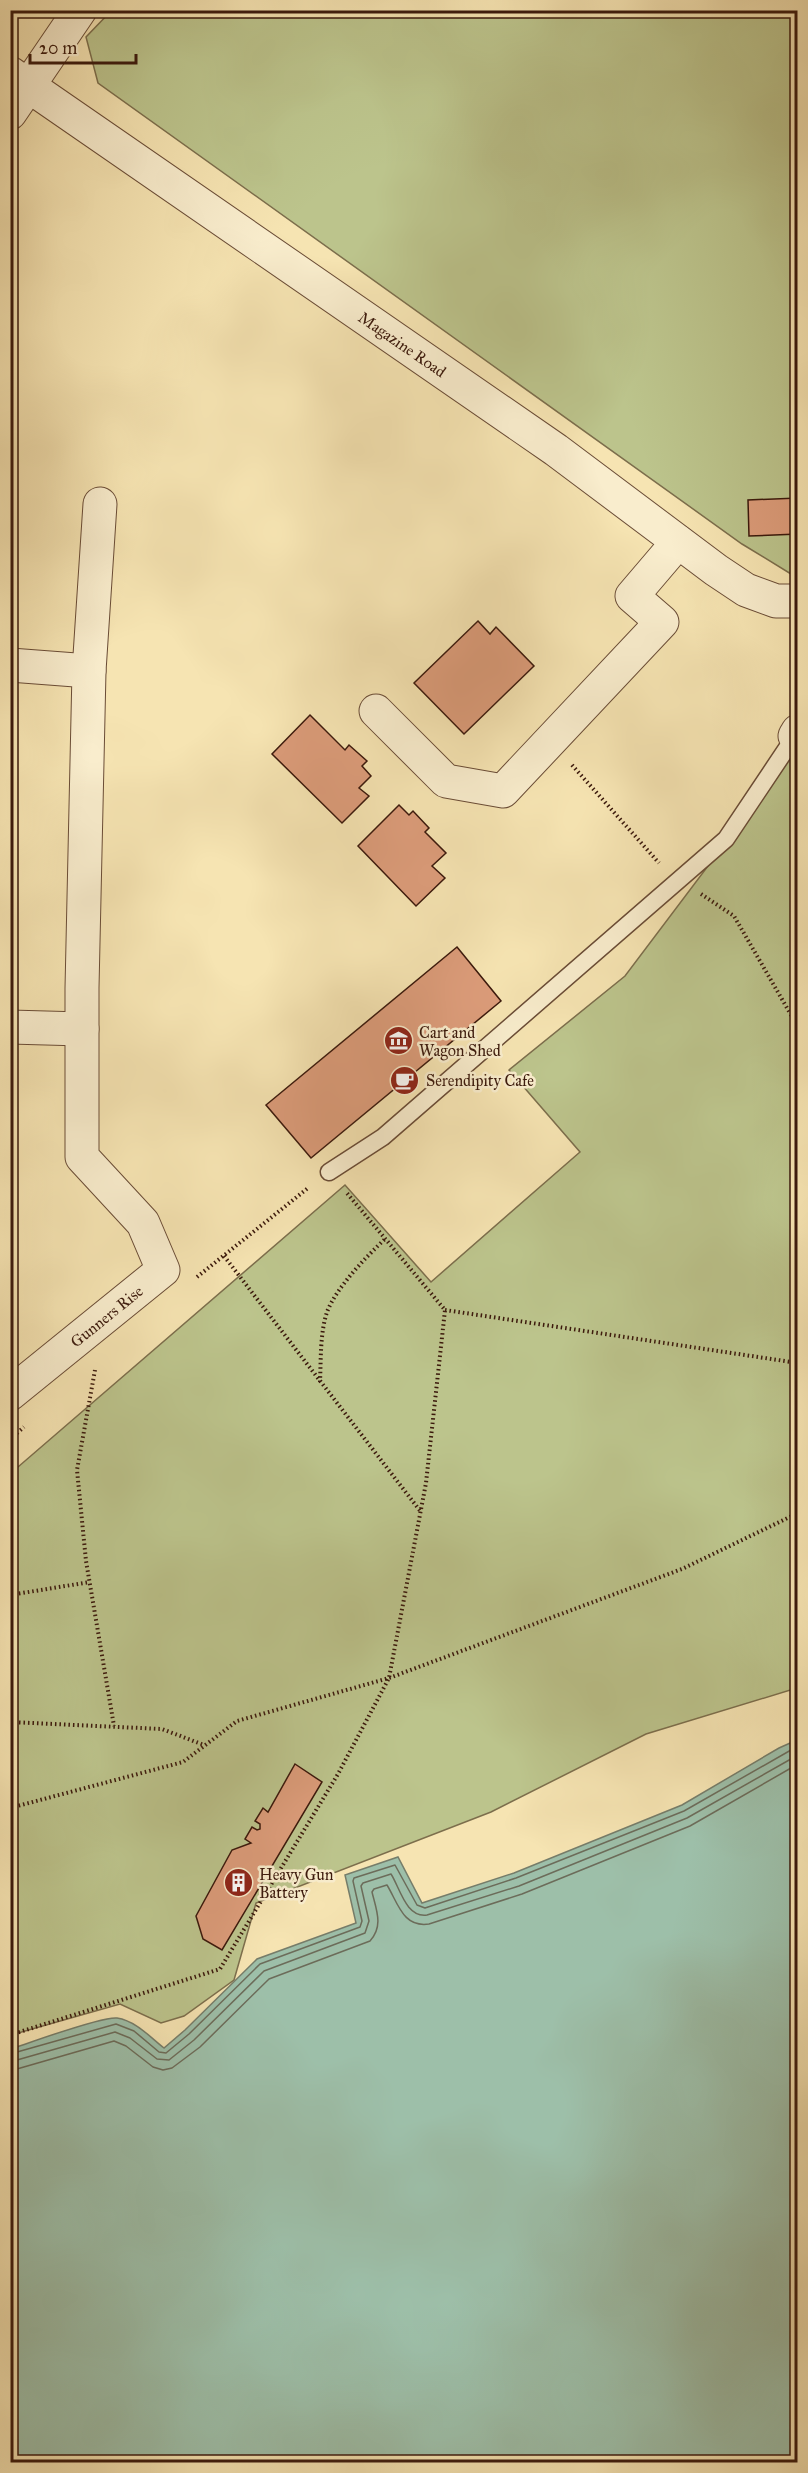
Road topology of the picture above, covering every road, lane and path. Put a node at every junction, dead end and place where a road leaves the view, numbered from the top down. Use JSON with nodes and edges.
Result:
{"nodes":[{"id":1,"x":80,"y":10,"type":"edge"},
{"id":2,"x":16,"y":91,"type":"edge"},
{"id":3,"x":100,"y":504,"type":"dead end"},
{"id":4,"x":678,"y":542,"type":"junction"},
{"id":5,"x":798,"y":601,"type":"edge"},
{"id":6,"x":10,"y":665,"type":"edge"},
{"id":7,"x":89,"y":671,"type":"junction"},
{"id":8,"x":376,"y":711,"type":"dead end"},
{"id":9,"x":796,"y":734,"type":"edge"},
{"id":10,"x":10,"y":1028,"type":"edge"},
{"id":11,"x":82,"y":1029,"type":"junction"},
{"id":12,"x":329,"y":1172,"type":"joint"},
{"id":13,"x":385,"y":1239,"type":"junction"},
{"id":14,"x":224,"y":1256,"type":"dead end"},
{"id":15,"x":445,"y":1310,"type":"junction"},
{"id":16,"x":98,"y":1360,"type":"dead end"},
{"id":17,"x":798,"y":1363,"type":"edge"},
{"id":18,"x":320,"y":1382,"type":"junction"},
{"id":19,"x":10,"y":1394,"type":"edge"},
{"id":20,"x":10,"y":1460,"type":"edge"},
{"id":21,"x":421,"y":1512,"type":"junction"},
{"id":22,"x":798,"y":1513,"type":"edge"},
{"id":23,"x":10,"y":1528,"type":"edge"},
{"id":24,"x":10,"y":1545,"type":"edge"},
{"id":25,"x":10,"y":1575,"type":"edge"},
{"id":26,"x":90,"y":1582,"type":"junction"},
{"id":27,"x":10,"y":1595,"type":"edge"},
{"id":28,"x":389,"y":1678,"type":"junction"},
{"id":29,"x":10,"y":1722,"type":"edge"},
{"id":30,"x":114,"y":1726,"type":"junction"},
{"id":31,"x":205,"y":1745,"type":"junction"},
{"id":32,"x":10,"y":1808,"type":"edge"},
{"id":33,"x":10,"y":2035,"type":"edge"}],
"edges":[{"from":1,"to":2,"type":"street"},
{"from":2,"to":4,"type":"street","name":"Magazine Road"},
{"from":3,"to":7,"type":"street"},
{"from":4,"to":5,"type":"street","name":"Magazine Road"},
{"from":4,"to":8,"type":"street"},
{"from":6,"to":7,"type":"street"},
{"from":7,"to":11,"type":"street"},
{"from":9,"to":12,"type":"lane"},
{"from":10,"to":11,"type":"street"},
{"from":11,"to":19,"type":"street","name":"Gunners Rise"},
{"from":12,"to":13,"type":"path"},
{"from":13,"to":15,"type":"path"},
{"from":13,"to":18,"type":"path"},
{"from":14,"to":18,"type":"path"},
{"from":15,"to":17,"type":"path"},
{"from":15,"to":21,"type":"path"},
{"from":16,"to":26,"type":"path"},
{"from":18,"to":21,"type":"path"},
{"from":20,"to":23,"type":"path"},
{"from":21,"to":28,"type":"path"},
{"from":22,"to":28,"type":"path"},
{"from":24,"to":25,"type":"path"},
{"from":26,"to":27,"type":"path"},
{"from":26,"to":30,"type":"path"},
{"from":28,"to":31,"type":"path"},
{"from":28,"to":33,"type":"path"},
{"from":29,"to":30,"type":"path"},
{"from":30,"to":31,"type":"path"},
{"from":31,"to":32,"type":"path"}]}
